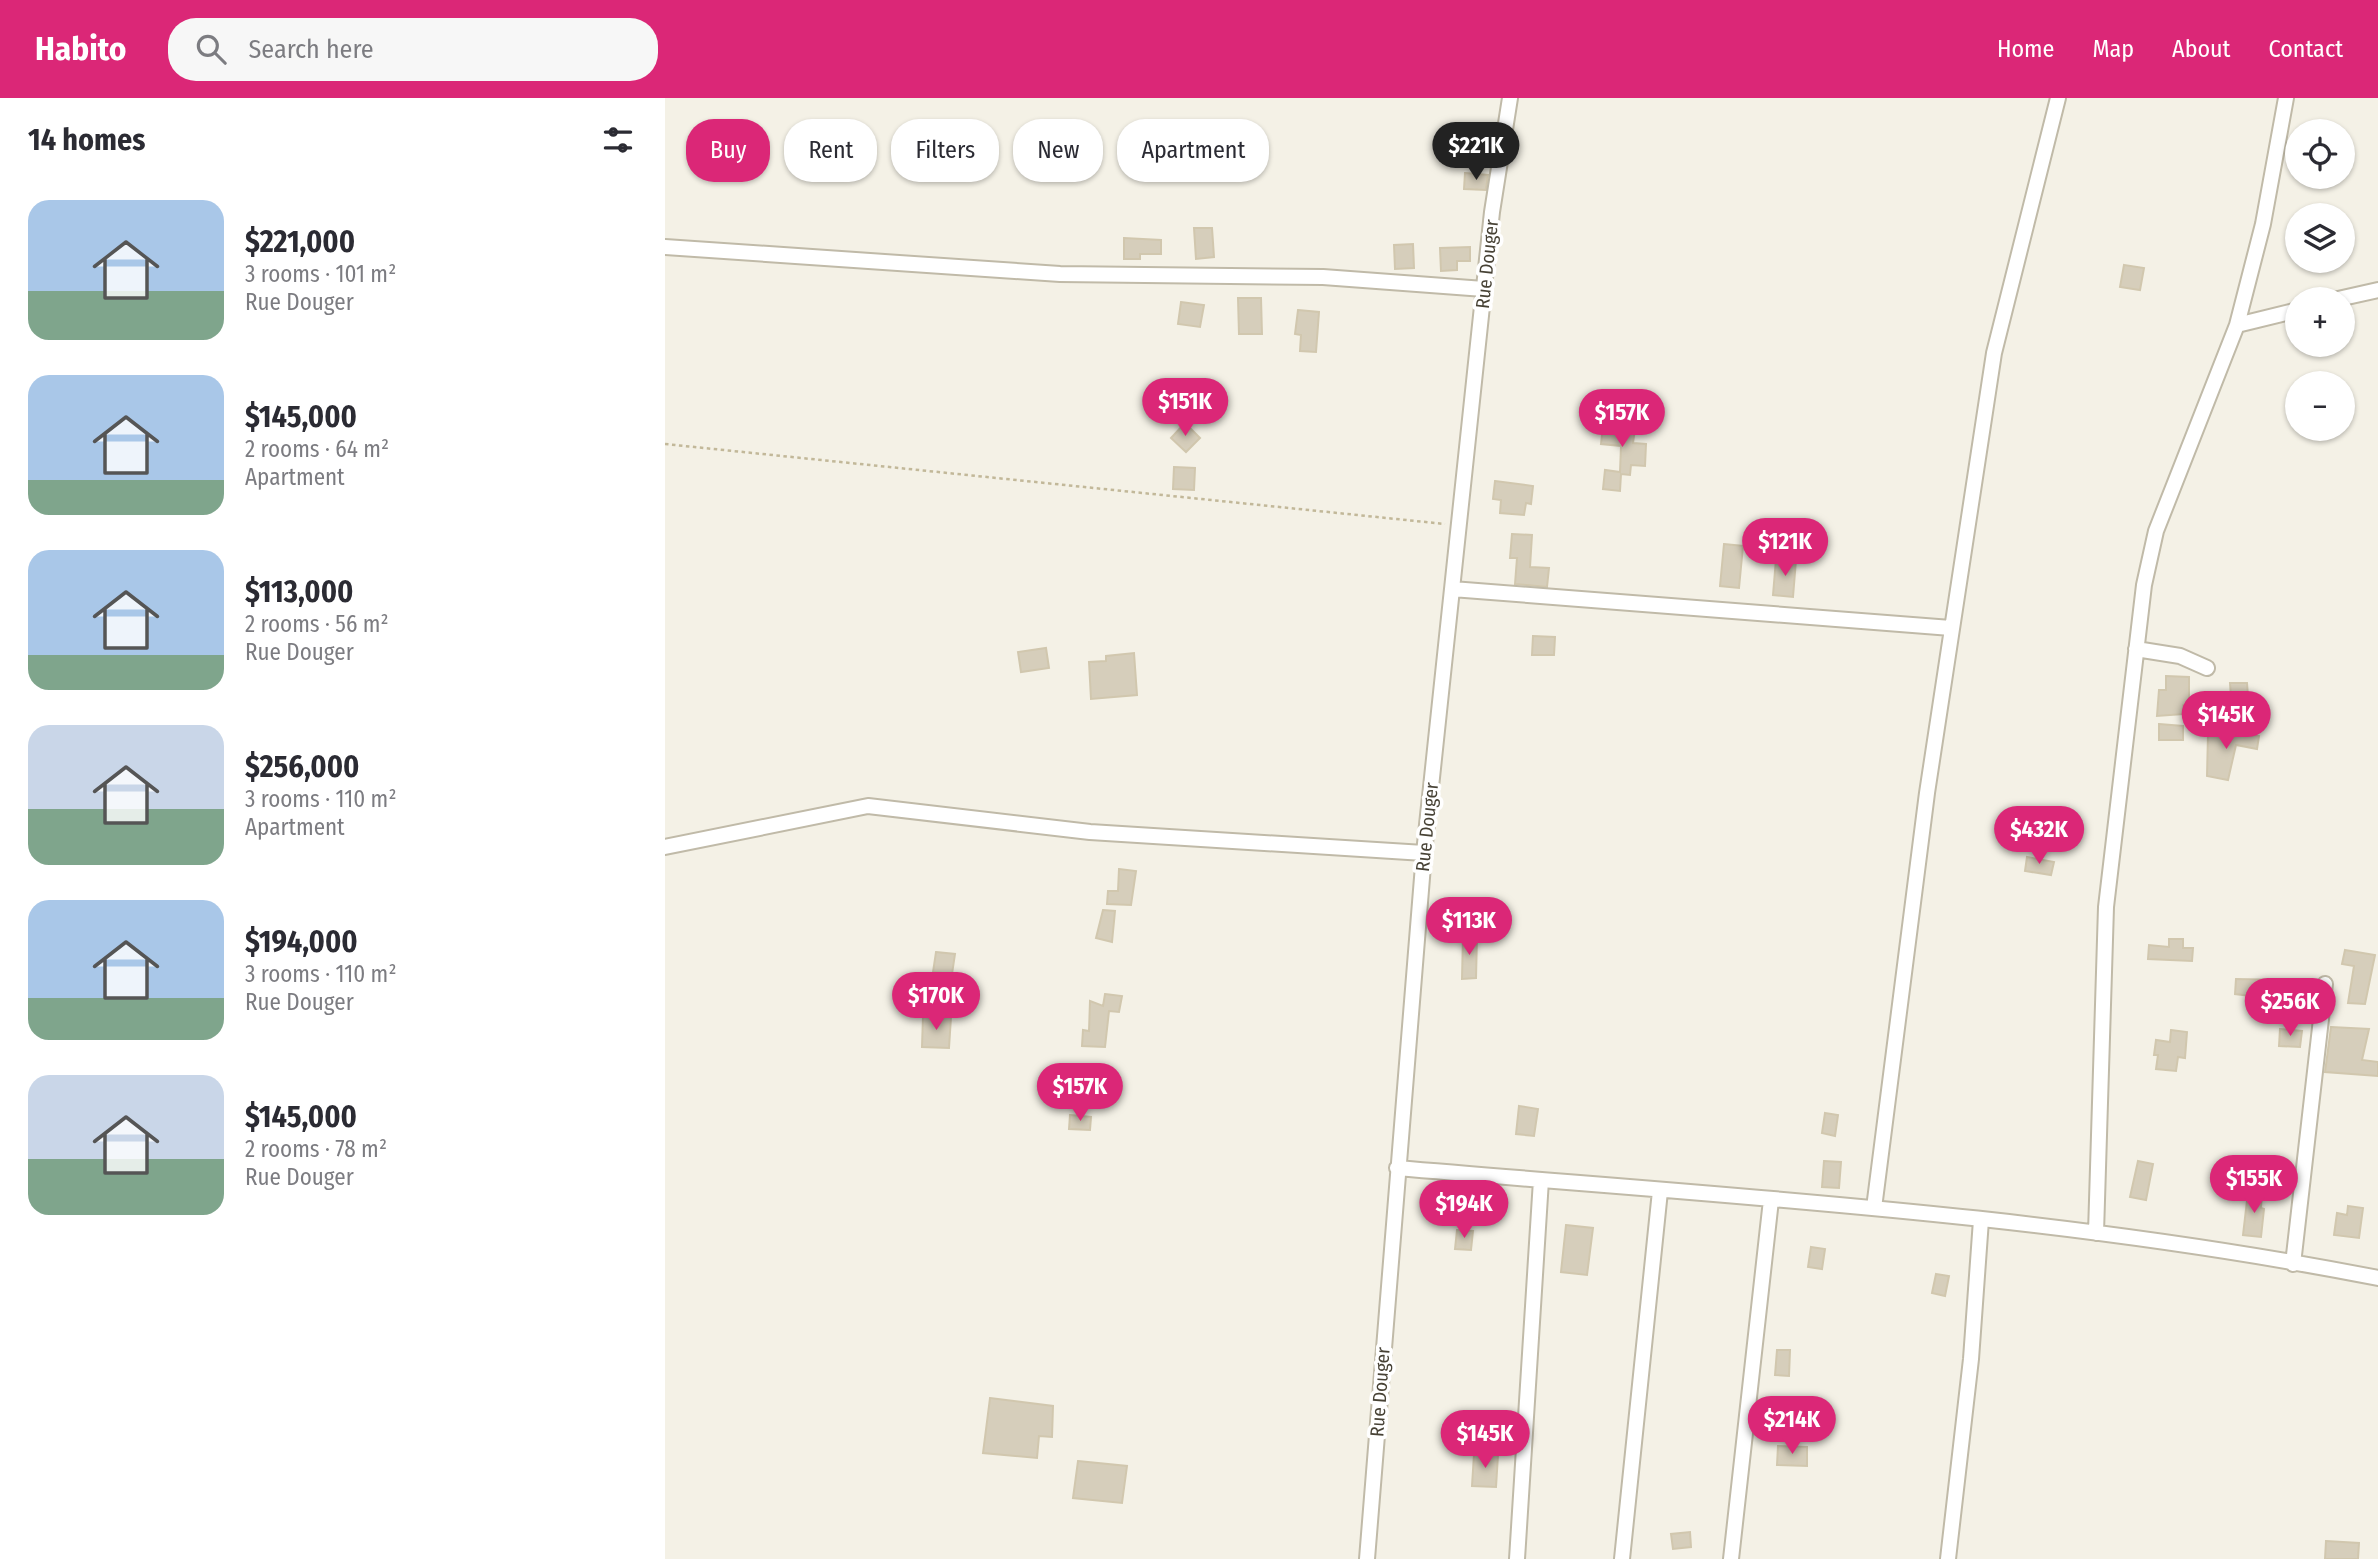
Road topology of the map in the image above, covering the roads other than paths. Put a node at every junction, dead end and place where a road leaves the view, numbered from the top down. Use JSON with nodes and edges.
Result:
{"nodes":[{"id":1,"x":1510,"y":98,"type":"edge"},
{"id":2,"x":2059,"y":98,"type":"edge"},
{"id":3,"x":2286,"y":98,"type":"edge"},
{"id":4,"x":665,"y":247,"type":"edge"},
{"id":5,"x":1484,"y":289,"type":"junction"},
{"id":6,"x":2378,"y":290,"type":"edge"},
{"id":7,"x":2355,"y":295,"type":"edge"},
{"id":8,"x":2285,"y":313,"type":"edge"},
{"id":9,"x":2237,"y":325,"type":"junction"},
{"id":10,"x":1453,"y":589,"type":"junction"},
{"id":11,"x":1951,"y":628,"type":"junction"},
{"id":12,"x":2136,"y":649,"type":"junction"},
{"id":13,"x":2207,"y":668,"type":"dead end"},
{"id":14,"x":665,"y":847,"type":"edge"},
{"id":15,"x":1424,"y":853,"type":"junction"},
{"id":16,"x":2325,"y":984,"type":"dead end"},
{"id":17,"x":1397,"y":1168,"type":"junction"},
{"id":18,"x":1541,"y":1180,"type":"junction"},
{"id":19,"x":1660,"y":1191,"type":"junction"},
{"id":20,"x":1771,"y":1200,"type":"junction"},
{"id":21,"x":1874,"y":1208,"type":"junction"},
{"id":22,"x":1981,"y":1220,"type":"junction"},
{"id":23,"x":2096,"y":1233,"type":"junction"},
{"id":24,"x":2293,"y":1264,"type":"junction"},
{"id":25,"x":2378,"y":1278,"type":"edge"},
{"id":26,"x":1367,"y":1559,"type":"edge"},
{"id":27,"x":1517,"y":1559,"type":"edge"},
{"id":28,"x":1622,"y":1559,"type":"edge"},
{"id":29,"x":1731,"y":1559,"type":"edge"},
{"id":30,"x":1948,"y":1559,"type":"edge"}],
"edges":[{"from":1,"to":5,"type":"street","name":"Rue Douger"},
{"from":2,"to":11,"type":"street"},
{"from":3,"to":9,"type":"street"},
{"from":4,"to":5,"type":"street"},
{"from":5,"to":10,"type":"street","name":"Rue Douger"},
{"from":6,"to":7,"type":"street"},
{"from":8,"to":9,"type":"street"},
{"from":9,"to":12,"type":"street"},
{"from":10,"to":11,"type":"street"},
{"from":10,"to":15,"type":"street","name":"Rue Douger"},
{"from":11,"to":21,"type":"street"},
{"from":12,"to":13,"type":"street"},
{"from":12,"to":23,"type":"street"},
{"from":14,"to":15,"type":"street"},
{"from":15,"to":17,"type":"street","name":"Rue Douger"},
{"from":16,"to":24,"type":"street"},
{"from":17,"to":18,"type":"street"},
{"from":17,"to":26,"type":"street","name":"Rue Douger"},
{"from":18,"to":19,"type":"street"},
{"from":18,"to":27,"type":"street"},
{"from":19,"to":20,"type":"street"},
{"from":19,"to":28,"type":"street"},
{"from":20,"to":21,"type":"street"},
{"from":20,"to":29,"type":"street"},
{"from":21,"to":22,"type":"street"},
{"from":22,"to":23,"type":"street"},
{"from":22,"to":30,"type":"street"},
{"from":23,"to":24,"type":"street"},
{"from":24,"to":25,"type":"street"}]}
